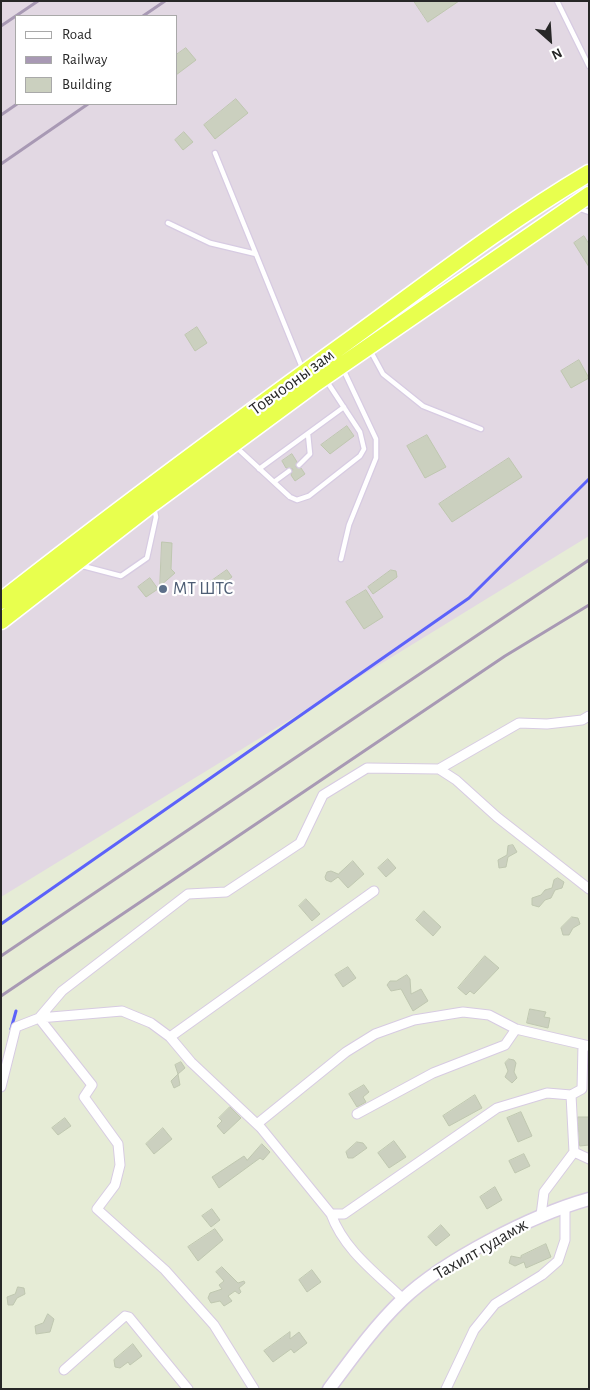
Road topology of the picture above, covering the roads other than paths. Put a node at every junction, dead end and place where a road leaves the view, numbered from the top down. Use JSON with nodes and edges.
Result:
{"nodes":[{"id":1,"x":557,"y":1,"type":"edge"},
{"id":2,"x":589,"y":66,"type":"edge"},
{"id":3,"x":215,"y":153,"type":"dead end"},
{"id":4,"x":589,"y":173,"type":"edge"},
{"id":5,"x":589,"y":194,"type":"edge"},
{"id":6,"x":572,"y":206,"type":"junction"},
{"id":7,"x":589,"y":212,"type":"edge"},
{"id":8,"x":168,"y":223,"type":"dead end"},
{"id":9,"x":256,"y":254,"type":"junction"},
{"id":10,"x":368,"y":347,"type":"junction"},
{"id":11,"x":342,"y":365,"type":"junction"},
{"id":12,"x":304,"y":373,"type":"junction"},
{"id":13,"x":324,"y":378,"type":"junction"},
{"id":14,"x":344,"y":408,"type":"junction"},
{"id":15,"x":482,"y":429,"type":"dead end"},
{"id":16,"x":308,"y":434,"type":"junction"},
{"id":17,"x":233,"y":444,"type":"junction"},
{"id":18,"x":298,"y":465,"type":"dead end"},
{"id":19,"x":259,"y":469,"type":"junction"},
{"id":20,"x":288,"y":471,"type":"dead end"},
{"id":21,"x":274,"y":482,"type":"junction"},
{"id":22,"x":153,"y":503,"type":"junction"},
{"id":23,"x":341,"y":559,"type":"dead end"},
{"id":24,"x":74,"y":563,"type":"junction"},
{"id":25,"x":1,"y":601,"type":"edge"},
{"id":26,"x":1,"y":621,"type":"edge"},
{"id":27,"x":589,"y":716,"type":"edge"},
{"id":28,"x":439,"y":769,"type":"junction"},
{"id":29,"x":589,"y":889,"type":"edge"},
{"id":30,"x":374,"y":891,"type":"dead end"},
{"id":31,"x":39,"y":1018,"type":"junction"},
{"id":32,"x":516,"y":1029,"type":"junction"},
{"id":33,"x":170,"y":1038,"type":"junction"},
{"id":34,"x":586,"y":1045,"type":"edge"},
{"id":35,"x":1,"y":1087,"type":"edge"},
{"id":36,"x":572,"y":1095,"type":"junction"},
{"id":37,"x":357,"y":1114,"type":"dead end"},
{"id":38,"x":256,"y":1124,"type":"junction"},
{"id":39,"x":574,"y":1152,"type":"junction"},
{"id":40,"x":589,"y":1158,"type":"edge"},
{"id":41,"x":589,"y":1199,"type":"edge"},
{"id":42,"x":565,"y":1206,"type":"junction"},
{"id":43,"x":331,"y":1214,"type":"junction"},
{"id":44,"x":541,"y":1215,"type":"junction"},
{"id":45,"x":403,"y":1299,"type":"junction"},
{"id":46,"x":64,"y":1370,"type":"dead end"},
{"id":47,"x":188,"y":1389,"type":"edge"},
{"id":48,"x":254,"y":1389,"type":"edge"},
{"id":49,"x":329,"y":1389,"type":"edge"},
{"id":50,"x":446,"y":1389,"type":"edge"}],
"edges":[{"from":1,"to":2,"type":"lane"},
{"from":3,"to":9,"type":"lane"},
{"from":4,"to":12,"type":"highway","name":"Товчооны зам"},
{"from":5,"to":6,"type":"highway","name":"Товчооны зам"},
{"from":6,"to":7,"type":"lane"},
{"from":6,"to":10,"type":"highway","name":"Товчооны зам"},
{"from":8,"to":9,"type":"lane"},
{"from":9,"to":12,"type":"lane"},
{"from":10,"to":11,"type":"highway","name":"Товчооны зам"},
{"from":10,"to":15,"type":"lane"},
{"from":11,"to":13,"type":"highway","name":"Товчооны зам"},
{"from":11,"to":23,"type":"lane"},
{"from":12,"to":25,"type":"highway","name":"Товчооны зам"},
{"from":13,"to":14,"type":"lane"},
{"from":13,"to":17,"type":"highway","name":"Товчооны зам"},
{"from":14,"to":16,"type":"lane"},
{"from":14,"to":21,"type":"lane"},
{"from":16,"to":18,"type":"lane"},
{"from":16,"to":19,"type":"lane"},
{"from":17,"to":19,"type":"lane"},
{"from":17,"to":22,"type":"highway","name":"Товчооны зам"},
{"from":19,"to":21,"type":"lane"},
{"from":20,"to":21,"type":"lane"},
{"from":22,"to":24,"type":"highway","name":"Товчооны зам"},
{"from":22,"to":24,"type":"lane"},
{"from":24,"to":26,"type":"highway","name":"Товчооны зам"},
{"from":27,"to":28,"type":"street"},
{"from":28,"to":29,"type":"street"},
{"from":28,"to":31,"type":"street"},
{"from":30,"to":33,"type":"street"},
{"from":31,"to":33,"type":"street"},
{"from":31,"to":35,"type":"street"},
{"from":31,"to":48,"type":"street"},
{"from":32,"to":34,"type":"street"},
{"from":32,"to":37,"type":"street"},
{"from":32,"to":38,"type":"street"},
{"from":33,"to":38,"type":"street"},
{"from":34,"to":36,"type":"street"},
{"from":36,"to":39,"type":"street"},
{"from":36,"to":43,"type":"street"},
{"from":38,"to":43,"type":"street"},
{"from":39,"to":40,"type":"street"},
{"from":39,"to":44,"type":"street"},
{"from":41,"to":42,"type":"main road","name":"Тахилт гудамж"},
{"from":42,"to":44,"type":"main road","name":"Тахилт гудамж"},
{"from":42,"to":50,"type":"street"},
{"from":43,"to":45,"type":"street"},
{"from":44,"to":45,"type":"main road","name":"Тахилт гудамж"},
{"from":45,"to":49,"type":"main road","name":"Тахилт гудамж"},
{"from":46,"to":47,"type":"street"}]}
